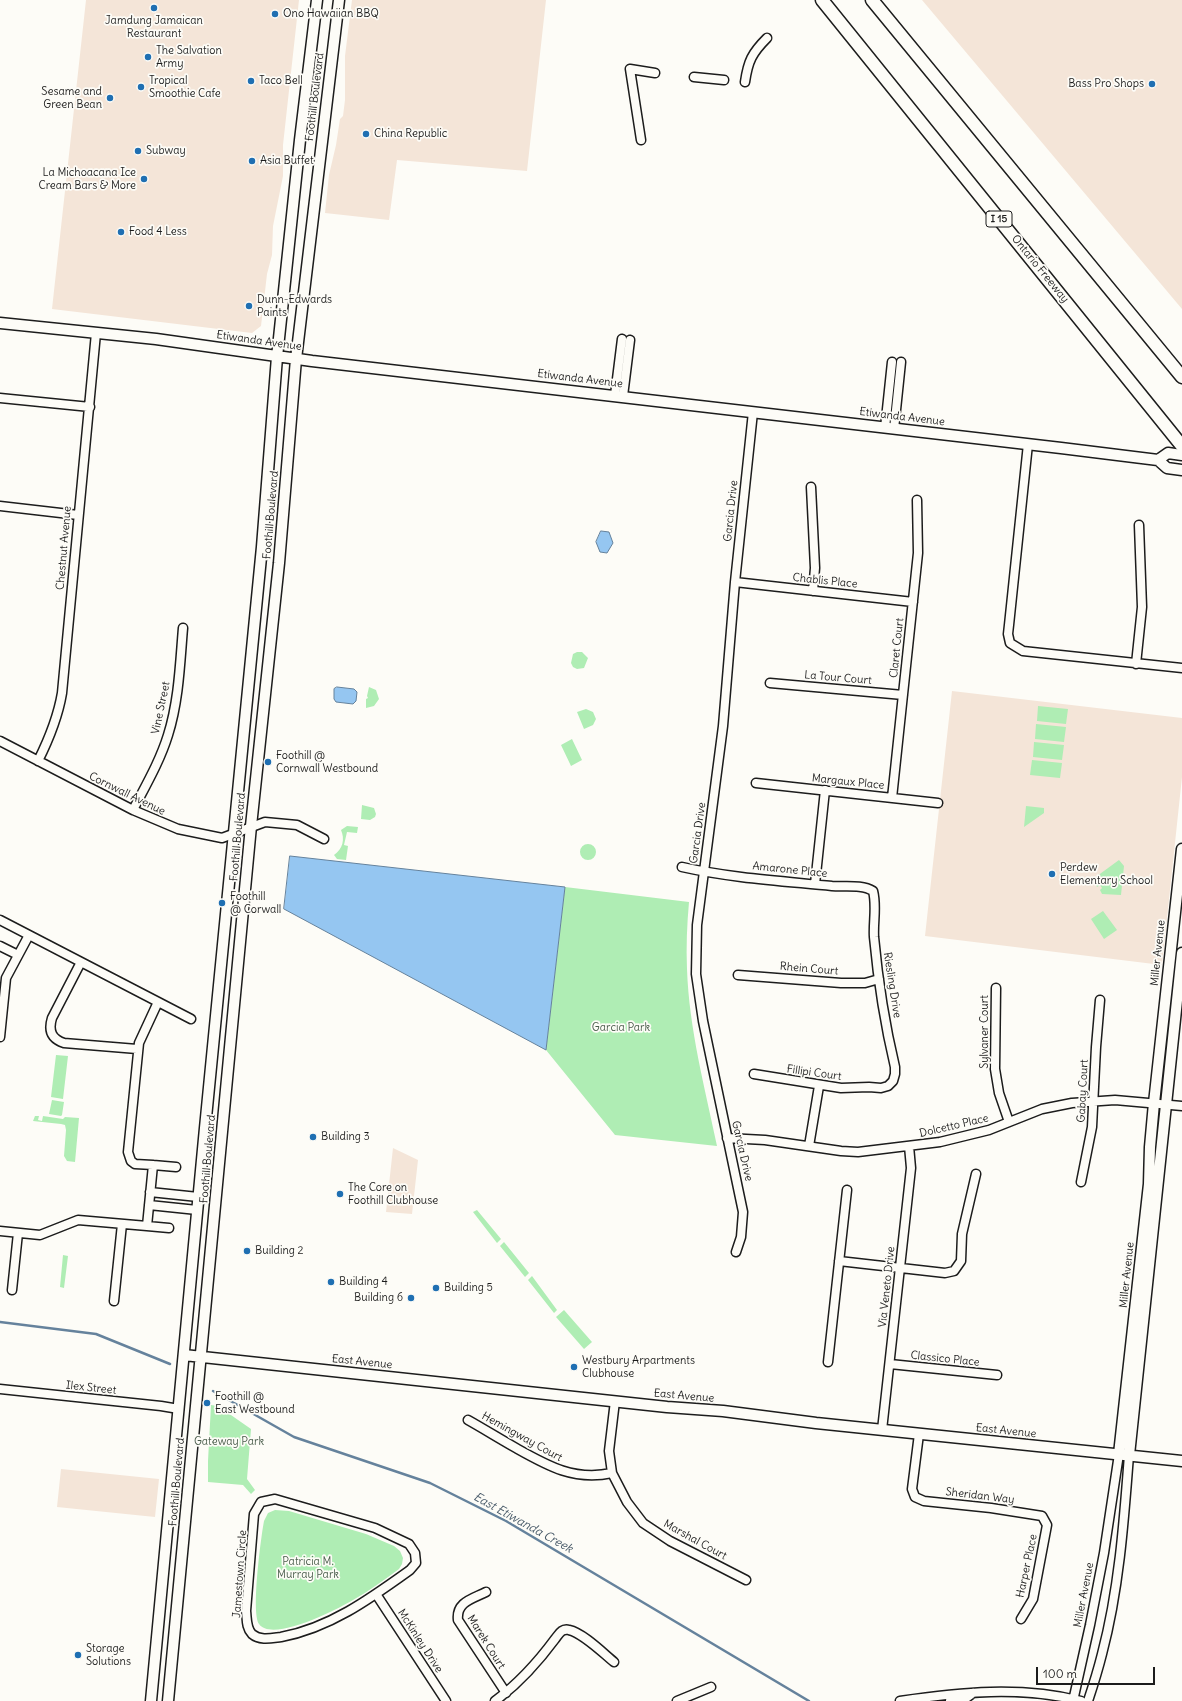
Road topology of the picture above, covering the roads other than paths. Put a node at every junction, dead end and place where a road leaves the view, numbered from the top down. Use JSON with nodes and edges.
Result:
{"nodes":[{"id":1,"x":317,"y":0,"type":"edge"},
{"id":2,"x":339,"y":0,"type":"edge"},
{"id":3,"x":822,"y":0,"type":"edge"},
{"id":4,"x":872,"y":0,"type":"edge"},
{"id":5,"x":767,"y":38,"type":"dead end"},
{"id":6,"x":655,"y":73,"type":"dead end"},
{"id":7,"x":694,"y":77,"type":"dead end"},
{"id":8,"x":724,"y":80,"type":"dead end"},
{"id":9,"x":745,"y":82,"type":"dead end"},
{"id":10,"x":641,"y":140,"type":"dead end"},
{"id":11,"x":0,"y":323,"type":"edge"},
{"id":12,"x":96,"y":333,"type":"junction"},
{"id":13,"x":622,"y":339,"type":"dead end"},
{"id":14,"x":630,"y":340,"type":"dead end"},
{"id":15,"x":278,"y":357,"type":"junction"},
{"id":16,"x":296,"y":359,"type":"junction"},
{"id":17,"x":892,"y":362,"type":"dead end"},
{"id":18,"x":901,"y":362,"type":"dead end"},
{"id":19,"x":1182,"y":377,"type":"edge"},
{"id":20,"x":619,"y":396,"type":"junction"},
{"id":21,"x":0,"y":398,"type":"edge"},
{"id":22,"x":90,"y":407,"type":"junction"},
{"id":23,"x":753,"y":412,"type":"junction"},
{"id":24,"x":890,"y":428,"type":"junction"},
{"id":25,"x":1179,"y":441,"type":"edge"},
{"id":26,"x":1028,"y":444,"type":"junction"},
{"id":27,"x":1182,"y":455,"type":"edge"},
{"id":28,"x":1158,"y":460,"type":"junction"},
{"id":29,"x":1182,"y":470,"type":"edge"},
{"id":30,"x":811,"y":487,"type":"dead end"},
{"id":31,"x":917,"y":500,"type":"dead end"},
{"id":32,"x":0,"y":506,"type":"edge"},
{"id":33,"x":78,"y":515,"type":"junction"},
{"id":34,"x":1138,"y":525,"type":"dead end"},
{"id":35,"x":735,"y":582,"type":"junction"},
{"id":36,"x":813,"y":591,"type":"junction"},
{"id":37,"x":913,"y":602,"type":"junction"},
{"id":38,"x":183,"y":628,"type":"dead end"},
{"id":39,"x":1136,"y":664,"type":"junction"},
{"id":40,"x":1182,"y":668,"type":"edge"},
{"id":41,"x":770,"y":683,"type":"dead end"},
{"id":42,"x":903,"y":695,"type":"junction"},
{"id":43,"x":0,"y":741,"type":"edge"},
{"id":44,"x":38,"y":760,"type":"junction"},
{"id":45,"x":756,"y":783,"type":"dead end"},
{"id":46,"x":825,"y":790,"type":"junction"},
{"id":47,"x":892,"y":798,"type":"junction"},
{"id":48,"x":938,"y":803,"type":"dead end"},
{"id":49,"x":133,"y":810,"type":"junction"},
{"id":50,"x":251,"y":826,"type":"junction"},
{"id":51,"x":234,"y":833,"type":"junction"},
{"id":52,"x":324,"y":839,"type":"dead end"},
{"id":53,"x":1182,"y":849,"type":"edge"},
{"id":54,"x":682,"y":867,"type":"dead end"},
{"id":55,"x":704,"y":872,"type":"junction"},
{"id":56,"x":815,"y":884,"type":"junction"},
{"id":57,"x":873,"y":891,"type":"joint"},
{"id":58,"x":0,"y":920,"type":"edge"},
{"id":59,"x":29,"y":935,"type":"junction"},
{"id":60,"x":0,"y":946,"type":"edge"},
{"id":61,"x":1182,"y":953,"type":"edge"},
{"id":62,"x":18,"y":955,"type":"junction"},
{"id":63,"x":81,"y":962,"type":"junction"},
{"id":64,"x":738,"y":975,"type":"dead end"},
{"id":65,"x":879,"y":979,"type":"junction"},
{"id":66,"x":996,"y":988,"type":"dead end"},
{"id":67,"x":1100,"y":1000,"type":"dead end"},
{"id":68,"x":158,"y":1002,"type":"junction"},
{"id":69,"x":191,"y":1019,"type":"dead end"},
{"id":70,"x":0,"y":1037,"type":"edge"},
{"id":71,"x":138,"y":1049,"type":"junction"},
{"id":72,"x":754,"y":1074,"type":"dead end"},
{"id":73,"x":892,"y":1081,"type":"joint"},
{"id":74,"x":818,"y":1086,"type":"junction"},
{"id":75,"x":1094,"y":1100,"type":"junction"},
{"id":76,"x":1154,"y":1103,"type":"junction"},
{"id":77,"x":1166,"y":1104,"type":"junction"},
{"id":78,"x":1182,"y":1106,"type":"edge"},
{"id":79,"x":1009,"y":1122,"type":"junction"},
{"id":80,"x":727,"y":1138,"type":"junction"},
{"id":81,"x":809,"y":1146,"type":"junction"},
{"id":82,"x":909,"y":1146,"type":"junction"},
{"id":83,"x":152,"y":1166,"type":"junction"},
{"id":84,"x":176,"y":1168,"type":"dead end"},
{"id":85,"x":976,"y":1174,"type":"dead end"},
{"id":86,"x":1081,"y":1182,"type":"dead end"},
{"id":87,"x":150,"y":1189,"type":"junction"},
{"id":88,"x":847,"y":1190,"type":"dead end"},
{"id":89,"x":198,"y":1197,"type":"junction"},
{"id":90,"x":149,"y":1204,"type":"junction"},
{"id":91,"x":197,"y":1210,"type":"junction"},
{"id":92,"x":122,"y":1224,"type":"junction"},
{"id":93,"x":147,"y":1226,"type":"junction"},
{"id":94,"x":169,"y":1228,"type":"dead end"},
{"id":95,"x":0,"y":1231,"type":"edge"},
{"id":96,"x":18,"y":1233,"type":"junction"},
{"id":97,"x":736,"y":1252,"type":"dead end"},
{"id":98,"x":839,"y":1261,"type":"junction"},
{"id":99,"x":900,"y":1268,"type":"junction"},
{"id":100,"x":12,"y":1290,"type":"dead end"},
{"id":101,"x":114,"y":1301,"type":"dead end"},
{"id":102,"x":184,"y":1355,"type":"junction"},
{"id":103,"x":201,"y":1357,"type":"junction"},
{"id":104,"x":828,"y":1362,"type":"dead end"},
{"id":105,"x":890,"y":1364,"type":"junction"},
{"id":106,"x":997,"y":1375,"type":"dead end"},
{"id":107,"x":0,"y":1389,"type":"edge"},
{"id":108,"x":614,"y":1401,"type":"junction"},
{"id":109,"x":180,"y":1409,"type":"junction"},
{"id":110,"x":468,"y":1420,"type":"dead end"},
{"id":111,"x":882,"y":1430,"type":"junction"},
{"id":112,"x":919,"y":1434,"type":"junction"},
{"id":113,"x":1124,"y":1455,"type":"junction"},
{"id":114,"x":1182,"y":1462,"type":"edge"},
{"id":115,"x":612,"y":1473,"type":"junction"},
{"id":116,"x":1042,"y":1516,"type":"joint"},
{"id":117,"x":746,"y":1580,"type":"dead end"},
{"id":118,"x":486,"y":1592,"type":"dead end"},
{"id":119,"x":376,"y":1594,"type":"junction"},
{"id":120,"x":1021,"y":1619,"type":"dead end"},
{"id":121,"x":614,"y":1662,"type":"dead end"},
{"id":122,"x":711,"y":1687,"type":"dead end"},
{"id":123,"x":506,"y":1693,"type":"junction"},
{"id":124,"x":973,"y":1693,"type":"junction"},
{"id":125,"x":1076,"y":1700,"type":"edge"},
{"id":126,"x":151,"y":1701,"type":"edge"},
{"id":127,"x":168,"y":1701,"type":"edge"},
{"id":128,"x":446,"y":1701,"type":"edge"},
{"id":129,"x":495,"y":1701,"type":"edge"},
{"id":130,"x":677,"y":1701,"type":"edge"},
{"id":131,"x":900,"y":1701,"type":"edge"},
{"id":132,"x":950,"y":1701,"type":"edge"},
{"id":133,"x":1088,"y":1701,"type":"edge"}],
"edges":[{"from":1,"to":15,"type":"main road","name":"Foothill Boulevard"},
{"from":2,"to":16,"type":"main road","name":"Foothill Boulevard"},
{"from":3,"to":25,"type":"highway","name":"Ontario Freeway","number":"I 15"},
{"from":4,"to":19,"type":"highway"},
{"from":5,"to":9,"type":"street"},
{"from":6,"to":10,"type":"street"},
{"from":7,"to":8,"type":"street"},
{"from":11,"to":12,"type":"main road","name":"Etiwanda Avenue"},
{"from":12,"to":15,"type":"main road","name":"Etiwanda Avenue"},
{"from":12,"to":22,"type":"street","name":"Chestnut Avenue"},
{"from":13,"to":20,"type":"street"},
{"from":14,"to":20,"type":"street"},
{"from":15,"to":16,"type":"main road","name":"Etiwanda Avenue"},
{"from":15,"to":51,"type":"main road","name":"Foothill Boulevard"},
{"from":16,"to":20,"type":"main road","name":"Etiwanda Avenue"},
{"from":16,"to":50,"type":"main road","name":"Foothill Boulevard"},
{"from":17,"to":24,"type":"street"},
{"from":18,"to":24,"type":"street"},
{"from":20,"to":23,"type":"main road","name":"Etiwanda Avenue"},
{"from":21,"to":22,"type":"street"},
{"from":22,"to":33,"type":"street","name":"Chestnut Avenue"},
{"from":23,"to":24,"type":"main road","name":"Etiwanda Avenue"},
{"from":23,"to":35,"type":"street","name":"Garcia Drive"},
{"from":24,"to":26,"type":"main road","name":"Etiwanda Avenue"},
{"from":26,"to":28,"type":"main road","name":"Etiwanda Avenue"},
{"from":26,"to":39,"type":"street"},
{"from":27,"to":28,"type":"main road","name":"Etiwanda Avenue"},
{"from":28,"to":29,"type":"main road","name":"Etiwanda Avenue"},
{"from":30,"to":36,"type":"street"},
{"from":31,"to":37,"type":"street","name":"Claret Court"},
{"from":32,"to":33,"type":"street"},
{"from":33,"to":44,"type":"street","name":"Chestnut Avenue"},
{"from":34,"to":39,"type":"street"},
{"from":35,"to":36,"type":"street","name":"Chablis Place"},
{"from":35,"to":55,"type":"street","name":"Garcia Drive"},
{"from":36,"to":37,"type":"street","name":"Chablis Place"},
{"from":37,"to":42,"type":"street","name":"Claret Court"},
{"from":38,"to":49,"type":"street","name":"Vine Street"},
{"from":39,"to":40,"type":"street"},
{"from":41,"to":42,"type":"street","name":"La Tour Court"},
{"from":42,"to":47,"type":"street","name":"Claret Court"},
{"from":43,"to":44,"type":"street","name":"Cornwall Avenue"},
{"from":44,"to":49,"type":"street","name":"Cornwall Avenue"},
{"from":45,"to":46,"type":"street","name":"Margaux Place"},
{"from":46,"to":47,"type":"street","name":"Margaux Place"},
{"from":46,"to":56,"type":"street"},
{"from":47,"to":48,"type":"street","name":"Margaux Place"},
{"from":49,"to":51,"type":"street","name":"Cornwall Avenue"},
{"from":50,"to":51,"type":"street","name":"Cornwall Avenue"},
{"from":50,"to":52,"type":"street","name":"Cornwall Avenue"},
{"from":50,"to":103,"type":"main road","name":"Foothill Boulevard"},
{"from":51,"to":89,"type":"main road","name":"Foothill Boulevard"},
{"from":53,"to":76,"type":"main road","name":"Miller Avenue"},
{"from":54,"to":55,"type":"street","name":"Amarone Place"},
{"from":55,"to":56,"type":"street","name":"Amarone Place"},
{"from":55,"to":80,"type":"street","name":"Garcia Drive"},
{"from":56,"to":57,"type":"street","name":"Amarone Place"},
{"from":57,"to":65,"type":"street","name":"Riesling Drive"},
{"from":58,"to":59,"type":"street"},
{"from":59,"to":62,"type":"street"},
{"from":59,"to":63,"type":"street"},
{"from":60,"to":62,"type":"street"},
{"from":61,"to":77,"type":"main road","name":"Miller Avenue"},
{"from":62,"to":70,"type":"street"},
{"from":63,"to":68,"type":"street"},
{"from":63,"to":71,"type":"street"},
{"from":64,"to":65,"type":"street","name":"Rhein Court"},
{"from":65,"to":73,"type":"street","name":"Riesling Drive"},
{"from":66,"to":79,"type":"street","name":"Sylvaner Court"},
{"from":67,"to":75,"type":"street","name":"Gabay Court"},
{"from":68,"to":69,"type":"street"},
{"from":68,"to":71,"type":"street"},
{"from":71,"to":83,"type":"street"},
{"from":72,"to":74,"type":"street","name":"Fillipi Court"},
{"from":73,"to":74,"type":"street","name":"Fillipi Court"},
{"from":74,"to":81,"type":"street"},
{"from":75,"to":76,"type":"street","name":"Dolcetto Place"},
{"from":75,"to":79,"type":"street","name":"Dolcetto Place"},
{"from":75,"to":86,"type":"street","name":"Gabay Court"},
{"from":76,"to":77,"type":"street","name":"Dolcetto Place"},
{"from":76,"to":113,"type":"main road","name":"Miller Avenue"},
{"from":77,"to":78,"type":"street","name":"Dolcetto Place"},
{"from":77,"to":113,"type":"main road","name":"Miller Avenue"},
{"from":79,"to":82,"type":"street","name":"Dolcetto Place"},
{"from":80,"to":81,"type":"street","name":"Dolcetto Place"},
{"from":80,"to":97,"type":"street","name":"Garcia Drive"},
{"from":81,"to":82,"type":"street","name":"Dolcetto Place"},
{"from":82,"to":99,"type":"street","name":"Via Veneto Drive"},
{"from":83,"to":84,"type":"street"},
{"from":83,"to":87,"type":"street"},
{"from":85,"to":99,"type":"street"},
{"from":87,"to":89,"type":"street"},
{"from":87,"to":90,"type":"street"},
{"from":88,"to":98,"type":"street"},
{"from":89,"to":91,"type":"main road","name":"Foothill Boulevard"},
{"from":90,"to":91,"type":"street"},
{"from":90,"to":93,"type":"street"},
{"from":91,"to":102,"type":"main road","name":"Foothill Boulevard"},
{"from":92,"to":93,"type":"street"},
{"from":92,"to":96,"type":"street"},
{"from":92,"to":101,"type":"street"},
{"from":93,"to":94,"type":"street"},
{"from":95,"to":96,"type":"street"},
{"from":96,"to":100,"type":"street"},
{"from":98,"to":99,"type":"street"},
{"from":98,"to":104,"type":"street"},
{"from":99,"to":105,"type":"street","name":"Via Veneto Drive"},
{"from":102,"to":103,"type":"main road","name":"East Avenue"},
{"from":102,"to":109,"type":"main road","name":"Foothill Boulevard"},
{"from":103,"to":108,"type":"main road","name":"East Avenue"},
{"from":103,"to":127,"type":"main road","name":"Foothill Boulevard"},
{"from":105,"to":106,"type":"street","name":"Classico Place"},
{"from":105,"to":111,"type":"street","name":"Via Veneto Drive"},
{"from":107,"to":109,"type":"street","name":"Ilex Street"},
{"from":108,"to":111,"type":"main road","name":"East Avenue"},
{"from":108,"to":115,"type":"street","name":"Marshal Court"},
{"from":109,"to":126,"type":"main road","name":"Foothill Boulevard"},
{"from":110,"to":115,"type":"street","name":"Hemingway Court"},
{"from":111,"to":112,"type":"main road","name":"East Avenue"},
{"from":112,"to":113,"type":"main road","name":"East Avenue"},
{"from":112,"to":116,"type":"street","name":"Sheridan Way"},
{"from":113,"to":114,"type":"main road","name":"East Avenue"},
{"from":113,"to":125,"type":"street","name":"Miller Avenue"},
{"from":113,"to":133,"type":"street","name":"Miller Avenue"},
{"from":115,"to":117,"type":"street","name":"Marshal Court"},
{"from":116,"to":120,"type":"street","name":"Harper Place"},
{"from":118,"to":123,"type":"street","name":"Marek Court"},
{"from":119,"to":119,"type":"street","name":"Jamestown Circle"},
{"from":119,"to":128,"type":"street","name":"McKinley Drive"},
{"from":121,"to":123,"type":"street"},
{"from":122,"to":130,"type":"street"},
{"from":123,"to":129,"type":"street"},
{"from":124,"to":125,"type":"street"},
{"from":124,"to":131,"type":"street"},
{"from":124,"to":132,"type":"street"}]}
